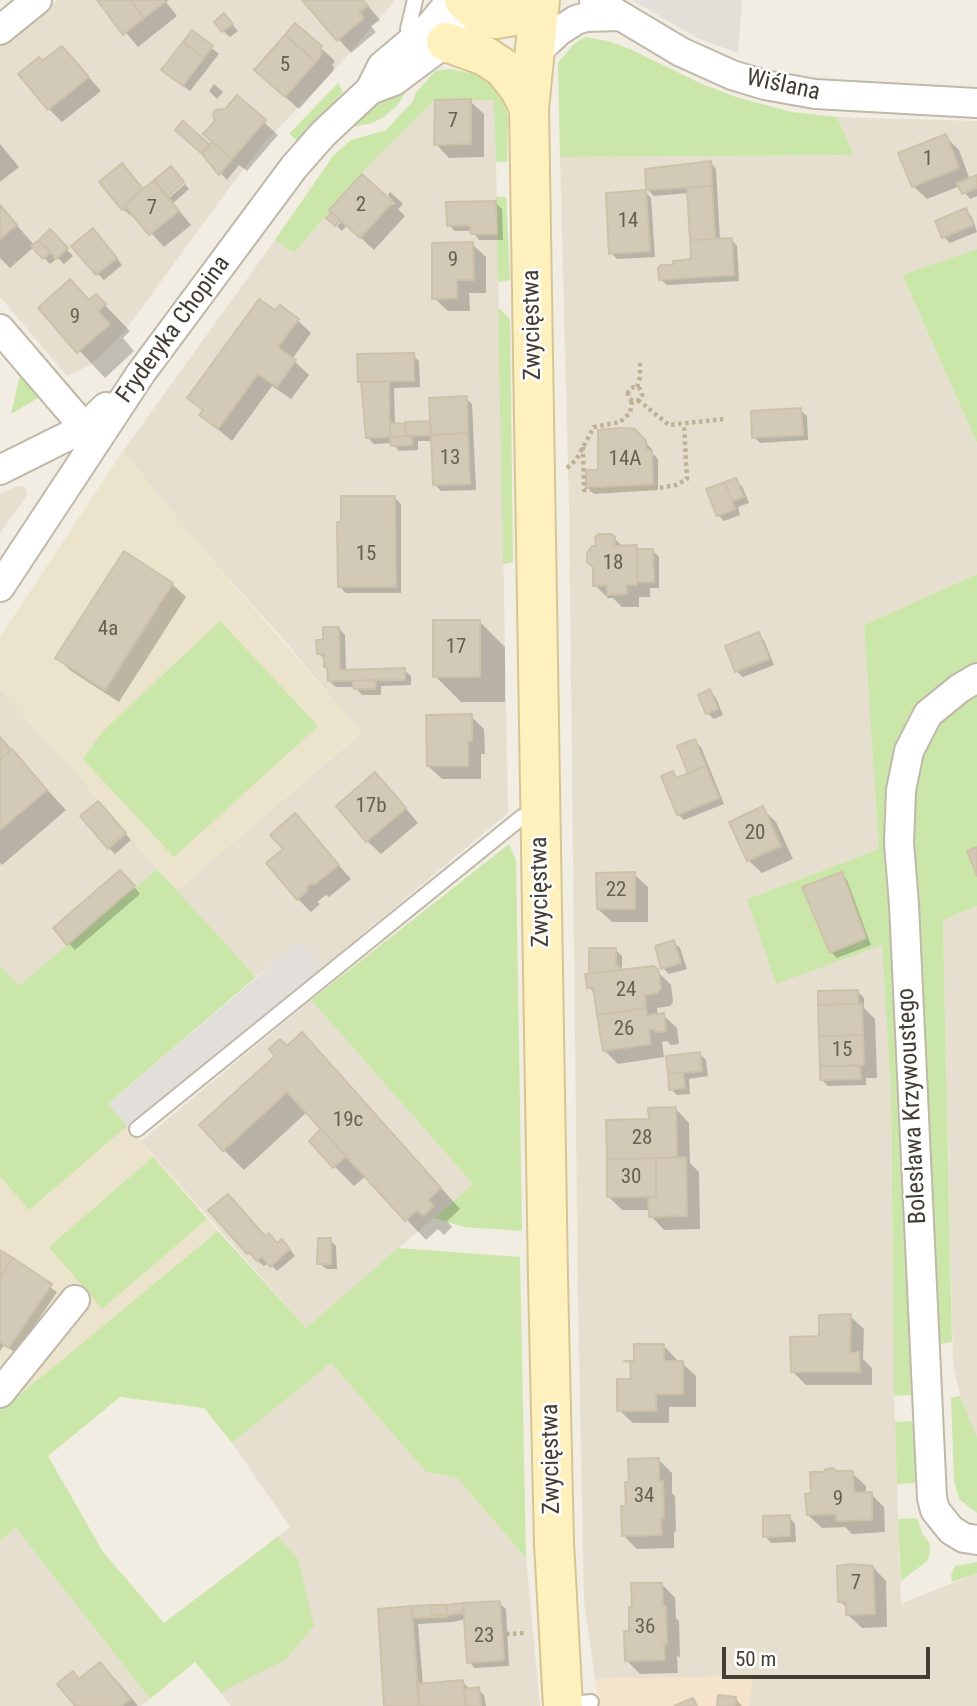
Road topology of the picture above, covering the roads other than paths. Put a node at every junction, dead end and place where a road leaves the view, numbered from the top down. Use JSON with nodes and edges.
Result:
{"nodes":[{"id":1,"x":37,"y":0,"type":"edge"},
{"id":2,"x":415,"y":0,"type":"edge"},
{"id":3,"x":448,"y":0,"type":"edge"},
{"id":4,"x":539,"y":0,"type":"edge"},
{"id":5,"x":600,"y":6,"type":"edge"},
{"id":6,"x":483,"y":12,"type":"edge"},
{"id":7,"x":0,"y":30,"type":"edge"},
{"id":8,"x":430,"y":46,"type":"junction"},
{"id":9,"x":531,"y":80,"type":"junction"},
{"id":10,"x":977,"y":103,"type":"edge"},
{"id":11,"x":0,"y":329,"type":"edge"},
{"id":12,"x":90,"y":435,"type":"junction"},
{"id":13,"x":0,"y":470,"type":"edge"},
{"id":14,"x":0,"y":587,"type":"edge"},
{"id":15,"x":977,"y":678,"type":"edge"},
{"id":16,"x":540,"y":816,"type":"junction"},
{"id":17,"x":137,"y":1129,"type":"dead end"},
{"id":18,"x":75,"y":1300,"type":"dead end"},
{"id":19,"x":0,"y":1393,"type":"edge"},
{"id":20,"x":977,"y":1540,"type":"edge"},
{"id":21,"x":572,"y":1704,"type":"edge"}],
"edges":[{"from":1,"to":7,"type":"street"},
{"from":2,"to":8,"type":"lane"},
{"from":3,"to":8,"type":"street","name":"Fryderyka Chopina"},
{"from":4,"to":6,"type":"street"},
{"from":4,"to":9,"type":"street","name":"Zwycięstwa"},
{"from":5,"to":9,"type":"street"},
{"from":5,"to":10,"type":"street","name":"Wiślana"},
{"from":6,"to":8,"type":"street","name":"Fryderyka Chopina"},
{"from":6,"to":9,"type":"street","name":"Zwycięstwa"},
{"from":8,"to":9,"type":"street"},
{"from":8,"to":12,"type":"street","name":"Fryderyka Chopina"},
{"from":9,"to":16,"type":"street","name":"Zwycięstwa"},
{"from":11,"to":12,"type":"street"},
{"from":12,"to":13,"type":"street"},
{"from":12,"to":14,"type":"street","name":"Fryderyka Chopina"},
{"from":15,"to":20,"type":"street","name":"Bolesława Krzywoustego"},
{"from":16,"to":17,"type":"lane"},
{"from":16,"to":21,"type":"street","name":"Zwycięstwa"},
{"from":18,"to":19,"type":"street"}]}
